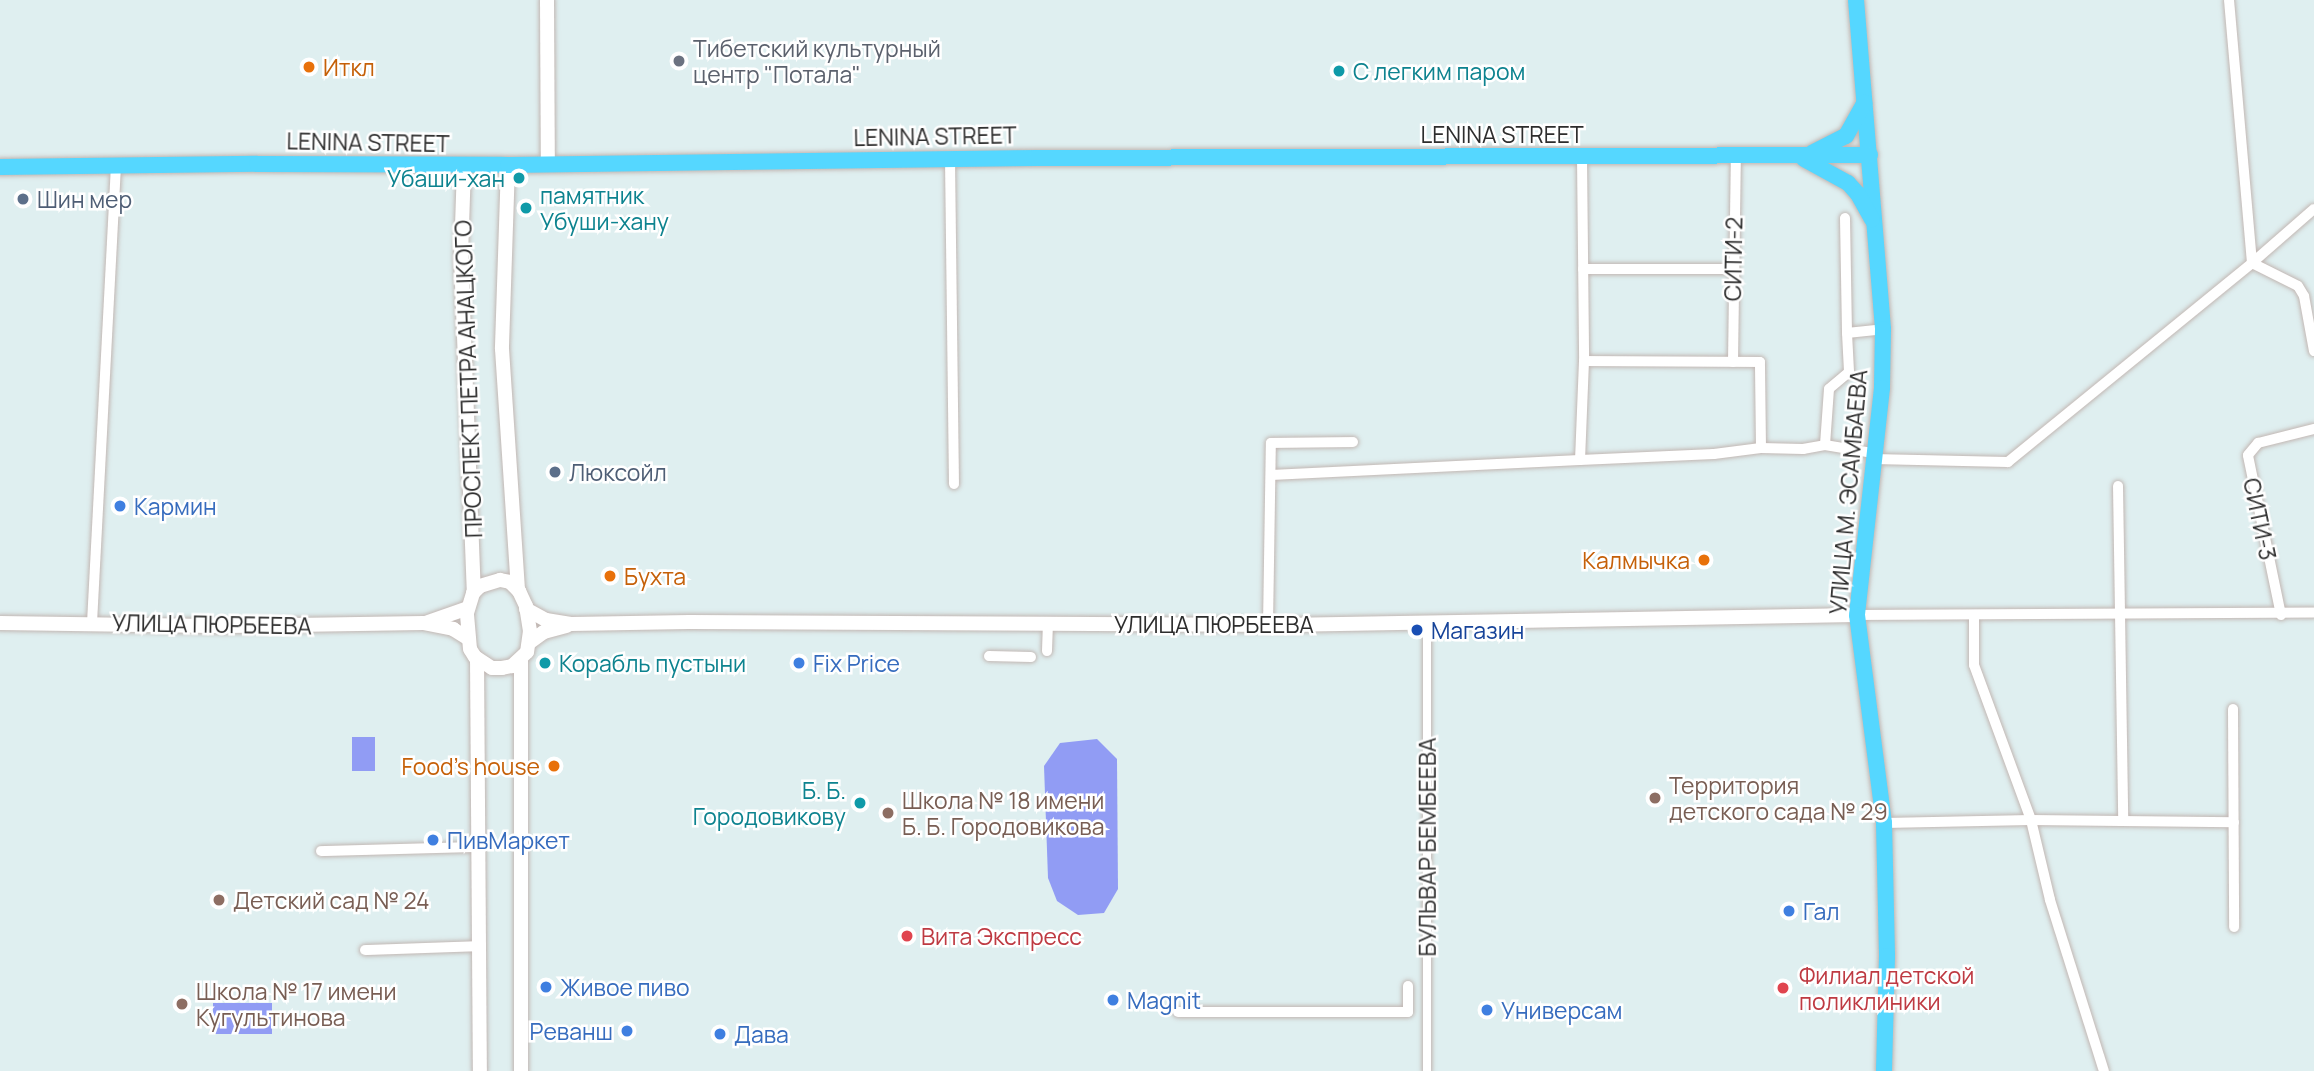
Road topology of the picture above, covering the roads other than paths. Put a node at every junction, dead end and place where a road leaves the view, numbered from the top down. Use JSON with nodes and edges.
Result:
{"nodes":[{"id":1,"x":547,"y":0,"type":"edge"},
{"id":2,"x":1856,"y":0,"type":"edge"},
{"id":3,"x":2229,"y":0,"type":"edge"},
{"id":4,"x":1865,"y":101,"type":"junction"},
{"id":5,"x":1870,"y":155,"type":"junction"},
{"id":6,"x":1582,"y":157,"type":"junction"},
{"id":7,"x":1735,"y":157,"type":"junction"},
{"id":8,"x":1799,"y":157,"type":"junction"},
{"id":9,"x":950,"y":159,"type":"junction"},
{"id":10,"x":548,"y":164,"type":"junction"},
{"id":11,"x":508,"y":165,"type":"junction"},
{"id":12,"x":116,"y":166,"type":"junction"},
{"id":13,"x":464,"y":166,"type":"junction"},
{"id":14,"x":0,"y":167,"type":"edge"},
{"id":15,"x":2314,"y":209,"type":"edge"},
{"id":16,"x":1845,"y":218,"type":"dead end"},
{"id":17,"x":1875,"y":226,"type":"junction"},
{"id":18,"x":2252,"y":264,"type":"junction"},
{"id":19,"x":1732,"y":269,"type":"junction"},
{"id":20,"x":1584,"y":270,"type":"junction"},
{"id":21,"x":1883,"y":329,"type":"junction"},
{"id":22,"x":1847,"y":333,"type":"junction"},
{"id":23,"x":2314,"y":351,"type":"edge"},
{"id":24,"x":1584,"y":361,"type":"junction"},
{"id":25,"x":1733,"y":362,"type":"junction"},
{"id":26,"x":2314,"y":429,"type":"edge"},
{"id":27,"x":1353,"y":442,"type":"dead end"},
{"id":28,"x":1825,"y":445,"type":"junction"},
{"id":29,"x":1761,"y":448,"type":"junction"},
{"id":30,"x":1873,"y":456,"type":"junction"},
{"id":31,"x":1580,"y":460,"type":"junction"},
{"id":32,"x":1271,"y":475,"type":"junction"},
{"id":33,"x":954,"y":484,"type":"dead end"},
{"id":34,"x":2118,"y":486,"type":"dead end"},
{"id":35,"x":518,"y":589,"type":"junction"},
{"id":36,"x":474,"y":592,"type":"junction"},
{"id":37,"x":468,"y":608,"type":"junction"},
{"id":38,"x":526,"y":609,"type":"junction"},
{"id":39,"x":2314,"y":613,"type":"edge"},
{"id":40,"x":1857,"y":615,"type":"junction"},
{"id":41,"x":2120,"y":615,"type":"junction"},
{"id":42,"x":2281,"y":615,"type":"junction"},
{"id":43,"x":1974,"y":616,"type":"junction"},
{"id":44,"x":0,"y":623,"type":"edge"},
{"id":45,"x":92,"y":623,"type":"junction"},
{"id":46,"x":1427,"y":623,"type":"junction"},
{"id":47,"x":423,"y":624,"type":"junction"},
{"id":48,"x":572,"y":624,"type":"junction"},
{"id":49,"x":1048,"y":624,"type":"junction"},
{"id":50,"x":1268,"y":625,"type":"junction"},
{"id":51,"x":469,"y":639,"type":"junction"},
{"id":52,"x":530,"y":642,"type":"junction"},
{"id":53,"x":1047,"y":651,"type":"dead end"},
{"id":54,"x":989,"y":656,"type":"dead end"},
{"id":55,"x":1031,"y":657,"type":"dead end"},
{"id":56,"x":477,"y":659,"type":"junction"},
{"id":57,"x":521,"y":660,"type":"junction"},
{"id":58,"x":2233,"y":709,"type":"dead end"},
{"id":59,"x":2031,"y":820,"type":"junction"},
{"id":60,"x":2123,"y":821,"type":"junction"},
{"id":61,"x":2234,"y":822,"type":"junction"},
{"id":62,"x":1884,"y":823,"type":"junction"},
{"id":63,"x":478,"y":847,"type":"junction"},
{"id":64,"x":321,"y":851,"type":"dead end"},
{"id":65,"x":2234,"y":928,"type":"dead end"},
{"id":66,"x":478,"y":946,"type":"junction"},
{"id":67,"x":365,"y":950,"type":"dead end"},
{"id":68,"x":1408,"y":986,"type":"dead end"},
{"id":69,"x":1178,"y":1012,"type":"dead end"},
{"id":70,"x":480,"y":1071,"type":"edge"},
{"id":71,"x":521,"y":1071,"type":"edge"},
{"id":72,"x":1427,"y":1071,"type":"edge"},
{"id":73,"x":1884,"y":1071,"type":"edge"},
{"id":74,"x":2104,"y":1071,"type":"edge"}],
"edges":[{"from":1,"to":10,"type":"main road"},
{"from":2,"to":4,"type":"main road","name":"УЛИЦА М. ЭСАМБАЕВА"},
{"from":3,"to":18,"type":"street"},
{"from":4,"to":5,"type":"main road","name":"УЛИЦА М. ЭСАМБАЕВА"},
{"from":4,"to":8,"type":"main road"},
{"from":5,"to":8,"type":"main road","name":"LENINA STREET"},
{"from":5,"to":17,"type":"main road","name":"УЛИЦА М. ЭСАМБАЕВА"},
{"from":6,"to":7,"type":"main road","name":"LENINA STREET"},
{"from":6,"to":9,"type":"main road","name":"LENINA STREET"},
{"from":6,"to":20,"type":"street"},
{"from":7,"to":8,"type":"main road","name":"LENINA STREET"},
{"from":7,"to":19,"type":"street","name":"СИТИ-2"},
{"from":8,"to":17,"type":"main road"},
{"from":9,"to":10,"type":"main road","name":"LENINA STREET"},
{"from":9,"to":33,"type":"street"},
{"from":10,"to":11,"type":"main road","name":"LENINA STREET"},
{"from":11,"to":13,"type":"main road","name":"LENINA STREET"},
{"from":11,"to":35,"type":"main road","name":"ПРОСПЕКТ ПЕТРА АНАЦКОГО"},
{"from":12,"to":13,"type":"main road","name":"LENINA STREET"},
{"from":12,"to":14,"type":"main road","name":"LENINA STREET"},
{"from":12,"to":45,"type":"street"},
{"from":13,"to":36,"type":"main road","name":"ПРОСПЕКТ ПЕТРА АНАЦКОГО"},
{"from":15,"to":18,"type":"street"},
{"from":16,"to":22,"type":"street"},
{"from":17,"to":21,"type":"main road","name":"УЛИЦА М. ЭСАМБАЕВА"},
{"from":18,"to":23,"type":"street"},
{"from":18,"to":30,"type":"street"},
{"from":19,"to":20,"type":"street"},
{"from":19,"to":25,"type":"street","name":"СИТИ-2"},
{"from":20,"to":24,"type":"street"},
{"from":21,"to":22,"type":"street"},
{"from":21,"to":30,"type":"main road","name":"УЛИЦА М. ЭСАМБАЕВА"},
{"from":22,"to":28,"type":"street"},
{"from":24,"to":25,"type":"street"},
{"from":24,"to":31,"type":"street"},
{"from":25,"to":29,"type":"street"},
{"from":26,"to":42,"type":"street","name":"СИТИ-3"},
{"from":27,"to":32,"type":"street"},
{"from":28,"to":29,"type":"street"},
{"from":28,"to":30,"type":"street"},
{"from":29,"to":31,"type":"street"},
{"from":30,"to":40,"type":"main road","name":"УЛИЦА М. ЭСАМБАЕВА"},
{"from":31,"to":32,"type":"street"},
{"from":32,"to":50,"type":"street"},
{"from":34,"to":41,"type":"street"},
{"from":35,"to":36,"type":"main road"},
{"from":35,"to":38,"type":"main road"},
{"from":36,"to":37,"type":"main road"},
{"from":37,"to":47,"type":"main road"},
{"from":37,"to":51,"type":"main road"},
{"from":38,"to":48,"type":"main road"},
{"from":38,"to":52,"type":"main road"},
{"from":39,"to":42,"type":"street"},
{"from":40,"to":43,"type":"street"},
{"from":40,"to":46,"type":"main road","name":"УЛИЦА ПЮРБЕЕВА"},
{"from":40,"to":62,"type":"main road","name":"УЛИЦА М. ЭСАМБАЕВА"},
{"from":41,"to":42,"type":"street"},
{"from":41,"to":43,"type":"street"},
{"from":41,"to":60,"type":"street"},
{"from":43,"to":59,"type":"street"},
{"from":44,"to":45,"type":"main road","name":"УЛИЦА ПЮРБЕЕВА"},
{"from":45,"to":47,"type":"main road","name":"УЛИЦА ПЮРБЕЕВА"},
{"from":46,"to":50,"type":"main road","name":"УЛИЦА ПЮРБЕЕВА"},
{"from":46,"to":72,"type":"street","name":"БУЛЬВАР БЕМБЕЕВА"},
{"from":47,"to":51,"type":"main road"},
{"from":48,"to":49,"type":"main road","name":"УЛИЦА ПЮРБЕЕВА"},
{"from":48,"to":52,"type":"main road"},
{"from":49,"to":50,"type":"main road","name":"УЛИЦА ПЮРБЕЕВА"},
{"from":49,"to":53,"type":"street"},
{"from":51,"to":56,"type":"main road"},
{"from":52,"to":57,"type":"main road"},
{"from":54,"to":55,"type":"street"},
{"from":56,"to":57,"type":"main road"},
{"from":56,"to":63,"type":"main road"},
{"from":57,"to":71,"type":"main road"},
{"from":58,"to":61,"type":"street"},
{"from":59,"to":60,"type":"street"},
{"from":59,"to":62,"type":"street"},
{"from":59,"to":74,"type":"street"},
{"from":60,"to":61,"type":"street"},
{"from":61,"to":65,"type":"street"},
{"from":62,"to":73,"type":"main road","name":"УЛИЦА М. ЭСАМБАЕВА"},
{"from":63,"to":64,"type":"street"},
{"from":63,"to":66,"type":"main road"},
{"from":66,"to":67,"type":"street"},
{"from":66,"to":70,"type":"main road"},
{"from":68,"to":69,"type":"street","name":"БУЛЬВАР БЕМБЕЕВА"}]}
